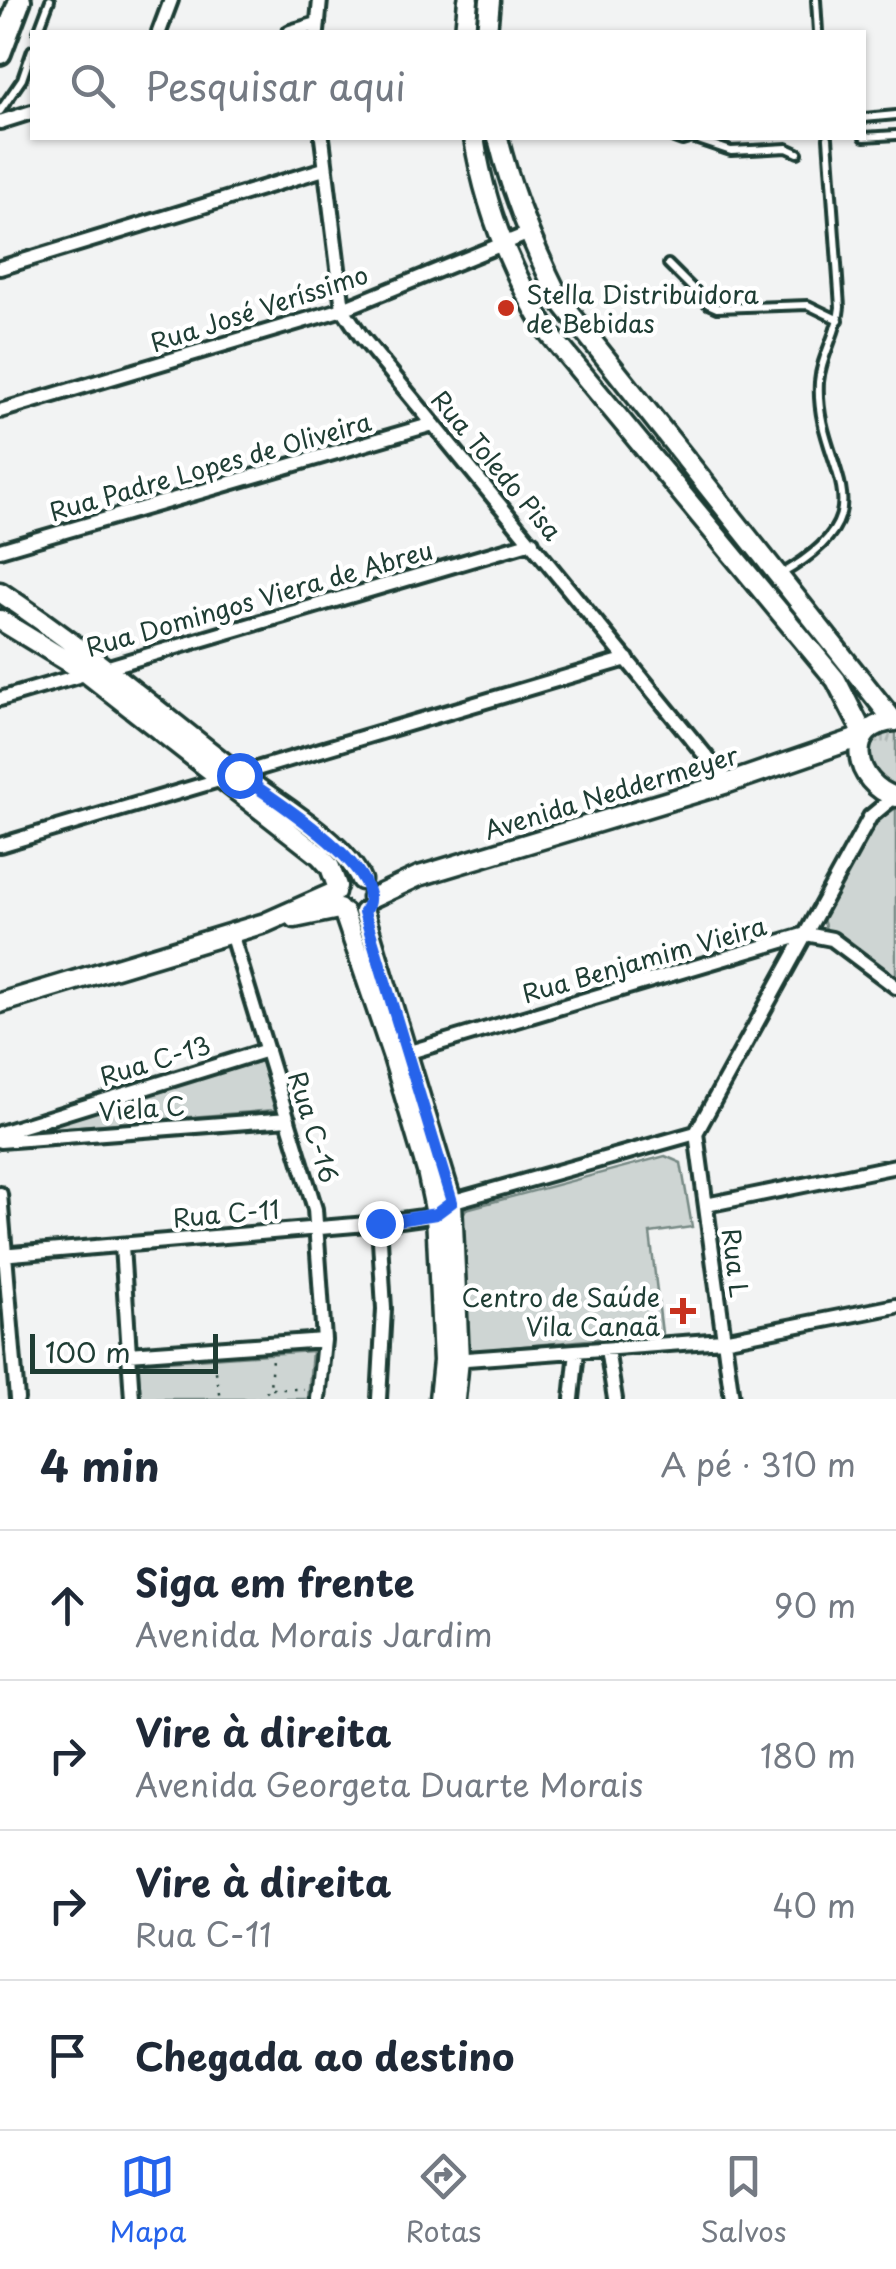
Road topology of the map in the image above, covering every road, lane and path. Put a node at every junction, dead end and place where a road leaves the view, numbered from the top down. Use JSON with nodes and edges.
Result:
{"nodes":[{"id":1,"x":20,"y":0,"type":"edge"},
{"id":2,"x":50,"y":0,"type":"edge"},
{"id":3,"x":170,"y":0,"type":"edge"},
{"id":4,"x":320,"y":0,"type":"edge"},
{"id":5,"x":468,"y":0,"type":"edge"},
{"id":6,"x":490,"y":0,"type":"edge"},
{"id":7,"x":816,"y":0,"type":"edge"},
{"id":8,"x":317,"y":28,"type":"edge"},
{"id":9,"x":39,"y":30,"type":"edge"},
{"id":10,"x":160,"y":30,"type":"edge"},
{"id":11,"x":465,"y":30,"type":"edge"},
{"id":12,"x":488,"y":30,"type":"edge"},
{"id":13,"x":818,"y":30,"type":"edge"},
{"id":14,"x":0,"y":54,"type":"edge"},
{"id":15,"x":30,"y":56,"type":"edge"},
{"id":16,"x":0,"y":111,"type":"edge"},
{"id":17,"x":30,"y":113,"type":"edge"},
{"id":18,"x":896,"y":115,"type":"edge"},
{"id":19,"x":866,"y":118,"type":"edge"},
{"id":20,"x":0,"y":122,"type":"edge"},
{"id":21,"x":896,"y":135,"type":"edge"},
{"id":22,"x":866,"y":137,"type":"edge"},
{"id":23,"x":322,"y":140,"type":"edge"},
{"id":24,"x":474,"y":140,"type":"edge"},
{"id":25,"x":498,"y":140,"type":"edge"},
{"id":26,"x":698,"y":140,"type":"edge"},
{"id":27,"x":731,"y":140,"type":"edge"},
{"id":28,"x":762,"y":140,"type":"edge"},
{"id":29,"x":828,"y":140,"type":"edge"},
{"id":30,"x":763,"y":149,"type":"junction"},
{"id":31,"x":731,"y":151,"type":"junction"},
{"id":32,"x":798,"y":153,"type":"dead end"},
{"id":33,"x":324,"y":169,"type":"junction"},
{"id":34,"x":528,"y":234,"type":"junction"},
{"id":35,"x":502,"y":244,"type":"junction"},
{"id":36,"x":668,"y":264,"type":"dead end"},
{"id":37,"x":0,"y":268,"type":"edge"},
{"id":38,"x":343,"y":309,"type":"junction"},
{"id":39,"x":839,"y":320,"type":"junction"},
{"id":40,"x":0,"y":411,"type":"edge"},
{"id":41,"x":433,"y":424,"type":"junction"},
{"id":42,"x":532,"y":542,"type":"junction"},
{"id":43,"x":0,"y":550,"type":"edge"},
{"id":44,"x":779,"y":576,"type":"junction"},
{"id":45,"x":0,"y":592,"type":"edge"},
{"id":46,"x":0,"y":620,"type":"edge"},
{"id":47,"x":627,"y":660,"type":"junction"},
{"id":48,"x":105,"y":666,"type":"junction"},
{"id":49,"x":85,"y":672,"type":"junction"},
{"id":50,"x":0,"y":699,"type":"edge"},
{"id":51,"x":895,"y":721,"type":"edge"},
{"id":52,"x":864,"y":736,"type":"junction"},
{"id":53,"x":817,"y":754,"type":"junction"},
{"id":54,"x":860,"y":764,"type":"junction"},
{"id":55,"x":239,"y":775,"type":"junction"},
{"id":56,"x":220,"y":780,"type":"junction"},
{"id":57,"x":728,"y":783,"type":"junction"},
{"id":58,"x":874,"y":786,"type":"junction"},
{"id":59,"x":895,"y":797,"type":"edge"},
{"id":60,"x":870,"y":817,"type":"junction"},
{"id":61,"x":0,"y":845,"type":"edge"},
{"id":62,"x":366,"y":893,"type":"junction"},
{"id":63,"x":339,"y":900,"type":"junction"},
{"id":64,"x":231,"y":933,"type":"junction"},
{"id":65,"x":806,"y":934,"type":"junction"},
{"id":66,"x":896,"y":987,"type":"edge"},
{"id":67,"x":0,"y":1003,"type":"edge"},
{"id":68,"x":267,"y":1050,"type":"junction"},
{"id":69,"x":400,"y":1054,"type":"junction"},
{"id":70,"x":288,"y":1119,"type":"junction"},
{"id":71,"x":421,"y":1125,"type":"junction"},
{"id":72,"x":0,"y":1133,"type":"edge"},
{"id":73,"x":696,"y":1133,"type":"junction"},
{"id":74,"x":0,"y":1141,"type":"edge"},
{"id":75,"x":896,"y":1166,"type":"edge"},
{"id":76,"x":0,"y":1194,"type":"edge"},
{"id":77,"x":452,"y":1202,"type":"junction"},
{"id":78,"x":706,"y":1204,"type":"junction"},
{"id":79,"x":436,"y":1214,"type":"junction"},
{"id":80,"x":380,"y":1223,"type":"junction"},
{"id":81,"x":319,"y":1227,"type":"junction"},
{"id":82,"x":122,"y":1246,"type":"junction"},
{"id":83,"x":2,"y":1255,"type":"edge"},
{"id":84,"x":896,"y":1306,"type":"edge"},
{"id":85,"x":324,"y":1340,"type":"junction"},
{"id":86,"x":723,"y":1340,"type":"junction"},
{"id":87,"x":272,"y":1344,"type":"junction"},
{"id":88,"x":210,"y":1348,"type":"junction"},
{"id":89,"x":608,"y":1349,"type":"junction"},
{"id":90,"x":576,"y":1351,"type":"junction"},
{"id":91,"x":129,"y":1354,"type":"junction"},
{"id":92,"x":451,"y":1361,"type":"junction"},
{"id":93,"x":270,"y":1389,"type":"junction"},
{"id":94,"x":318,"y":1394,"type":"edge"},
{"id":95,"x":16,"y":1399,"type":"edge"},
{"id":96,"x":132,"y":1399,"type":"edge"},
{"id":97,"x":221,"y":1399,"type":"edge"},
{"id":98,"x":258,"y":1399,"type":"edge"},
{"id":99,"x":379,"y":1399,"type":"edge"},
{"id":100,"x":439,"y":1399,"type":"edge"},
{"id":101,"x":455,"y":1399,"type":"edge"},
{"id":102,"x":572,"y":1399,"type":"edge"},
{"id":103,"x":615,"y":1399,"type":"edge"},
{"id":104,"x":732,"y":1399,"type":"edge"}],
"edges":[{"from":1,"to":14,"type":"main road"},
{"from":2,"to":9,"type":"lane"},
{"from":3,"to":10,"type":"street"},
{"from":4,"to":8,"type":"street"},
{"from":5,"to":11,"type":"main road"},
{"from":6,"to":12,"type":"main road"},
{"from":7,"to":13,"type":"lane"},
{"from":15,"to":16,"type":"lane"},
{"from":17,"to":20,"type":"street"},
{"from":18,"to":19,"type":"lane"},
{"from":21,"to":22,"type":"lane"},
{"from":23,"to":33,"type":"street"},
{"from":24,"to":35,"type":"main road"},
{"from":25,"to":34,"type":"main road"},
{"from":26,"to":31,"type":"lane"},
{"from":27,"to":31,"type":"lane"},
{"from":28,"to":30,"type":"lane"},
{"from":29,"to":39,"type":"lane"},
{"from":30,"to":31,"type":"lane"},
{"from":30,"to":32,"type":"lane"},
{"from":33,"to":37,"type":"street"},
{"from":33,"to":38,"type":"street"},
{"from":34,"to":35,"type":"street","name":"Rua José Veríssimo"},
{"from":34,"to":44,"type":"main road"},
{"from":35,"to":38,"type":"street","name":"Rua José Veríssimo"},
{"from":35,"to":52,"type":"main road"},
{"from":36,"to":39,"type":"lane"},
{"from":38,"to":40,"type":"street","name":"Rua José Veríssimo"},
{"from":38,"to":41,"type":"street","name":"Rua Toledo Pisa"},
{"from":39,"to":44,"type":"lane"},
{"from":41,"to":42,"type":"street","name":"Rua Toledo Pisa"},
{"from":41,"to":43,"type":"street","name":"Rua Padre Lopes de Oliveira"},
{"from":42,"to":47,"type":"street","name":"Rua Toledo Pisa"},
{"from":42,"to":48,"type":"street","name":"Rua Domingos Viera de Abreu"},
{"from":44,"to":51,"type":"main road"},
{"from":45,"to":48,"type":"main road"},
{"from":46,"to":49,"type":"main road"},
{"from":47,"to":55,"type":"street"},
{"from":47,"to":57,"type":"street","name":"Rua Toledo Pisa"},
{"from":48,"to":49,"type":"street","name":"Rua Domingos Viera de Abreu"},
{"from":48,"to":55,"type":"main road"},
{"from":49,"to":50,"type":"street","name":"Rua Domingos Viera de Abreu"},
{"from":49,"to":56,"type":"main road"},
{"from":51,"to":52,"type":"main road","name":"Avenida Neddermeyer"},
{"from":52,"to":53,"type":"main road","name":"Avenida Neddermeyer"},
{"from":52,"to":54,"type":"main road"},
{"from":53,"to":54,"type":"main road"},
{"from":53,"to":57,"type":"main road","name":"Avenida Neddermeyer"},
{"from":54,"to":58,"type":"main road"},
{"from":55,"to":56,"type":"street"},
{"from":55,"to":62,"type":"main road"},
{"from":56,"to":61,"type":"street"},
{"from":56,"to":63,"type":"main road"},
{"from":57,"to":62,"type":"main road","name":"Avenida Neddermeyer"},
{"from":58,"to":59,"type":"main road"},
{"from":58,"to":60,"type":"street"},
{"from":59,"to":60,"type":"street"},
{"from":60,"to":65,"type":"street"},
{"from":62,"to":63,"type":"main road"},
{"from":62,"to":63,"type":"main road"},
{"from":62,"to":69,"type":"main road"},
{"from":63,"to":64,"type":"main road"},
{"from":63,"to":69,"type":"main road"},
{"from":64,"to":67,"type":"main road"},
{"from":64,"to":68,"type":"street","name":"Rua C-16"},
{"from":65,"to":66,"type":"street","name":"Rua Benjamim Vieira"},
{"from":65,"to":69,"type":"street","name":"Rua Benjamim Vieira"},
{"from":65,"to":73,"type":"street"},
{"from":68,"to":70,"type":"street","name":"Rua C-16"},
{"from":68,"to":72,"type":"street","name":"Rua C-13"},
{"from":69,"to":71,"type":"main road"},
{"from":70,"to":74,"type":"street","name":"Viela C"},
{"from":70,"to":81,"type":"street","name":"Rua C-16"},
{"from":71,"to":77,"type":"main road"},
{"from":71,"to":79,"type":"main road"},
{"from":73,"to":77,"type":"street"},
{"from":73,"to":78,"type":"street","name":"Rua L"},
{"from":75,"to":78,"type":"street"},
{"from":76,"to":83,"type":"street"},
{"from":77,"to":79,"type":"street","name":"Rua C-11"},
{"from":77,"to":92,"type":"main road"},
{"from":78,"to":86,"type":"street","name":"Rua L"},
{"from":79,"to":80,"type":"street","name":"Rua C-11"},
{"from":79,"to":92,"type":"main road"},
{"from":80,"to":81,"type":"street","name":"Rua C-11"},
{"from":80,"to":99,"type":"street"},
{"from":81,"to":82,"type":"street","name":"Rua C-11"},
{"from":81,"to":85,"type":"street","name":"Rua C-16"},
{"from":82,"to":83,"type":"street","name":"Rua C-11"},
{"from":82,"to":91,"type":"street"},
{"from":83,"to":95,"type":"street"},
{"from":84,"to":86,"type":"street"},
{"from":85,"to":87,"type":"street"},
{"from":85,"to":94,"type":"street","name":"Rua C-16"},
{"from":86,"to":89,"type":"street"},
{"from":86,"to":104,"type":"street","name":"Rua L"},
{"from":87,"to":88,"type":"street"},
{"from":87,"to":93,"type":"path"},
{"from":88,"to":91,"type":"street"},
{"from":88,"to":97,"type":"path"},
{"from":89,"to":90,"type":"street"},
{"from":89,"to":103,"type":"street"},
{"from":90,"to":92,"type":"street"},
{"from":90,"to":102,"type":"street"},
{"from":91,"to":96,"type":"street"},
{"from":92,"to":100,"type":"main road"},
{"from":92,"to":101,"type":"main road"},
{"from":93,"to":94,"type":"path"},
{"from":93,"to":98,"type":"path"}]}
